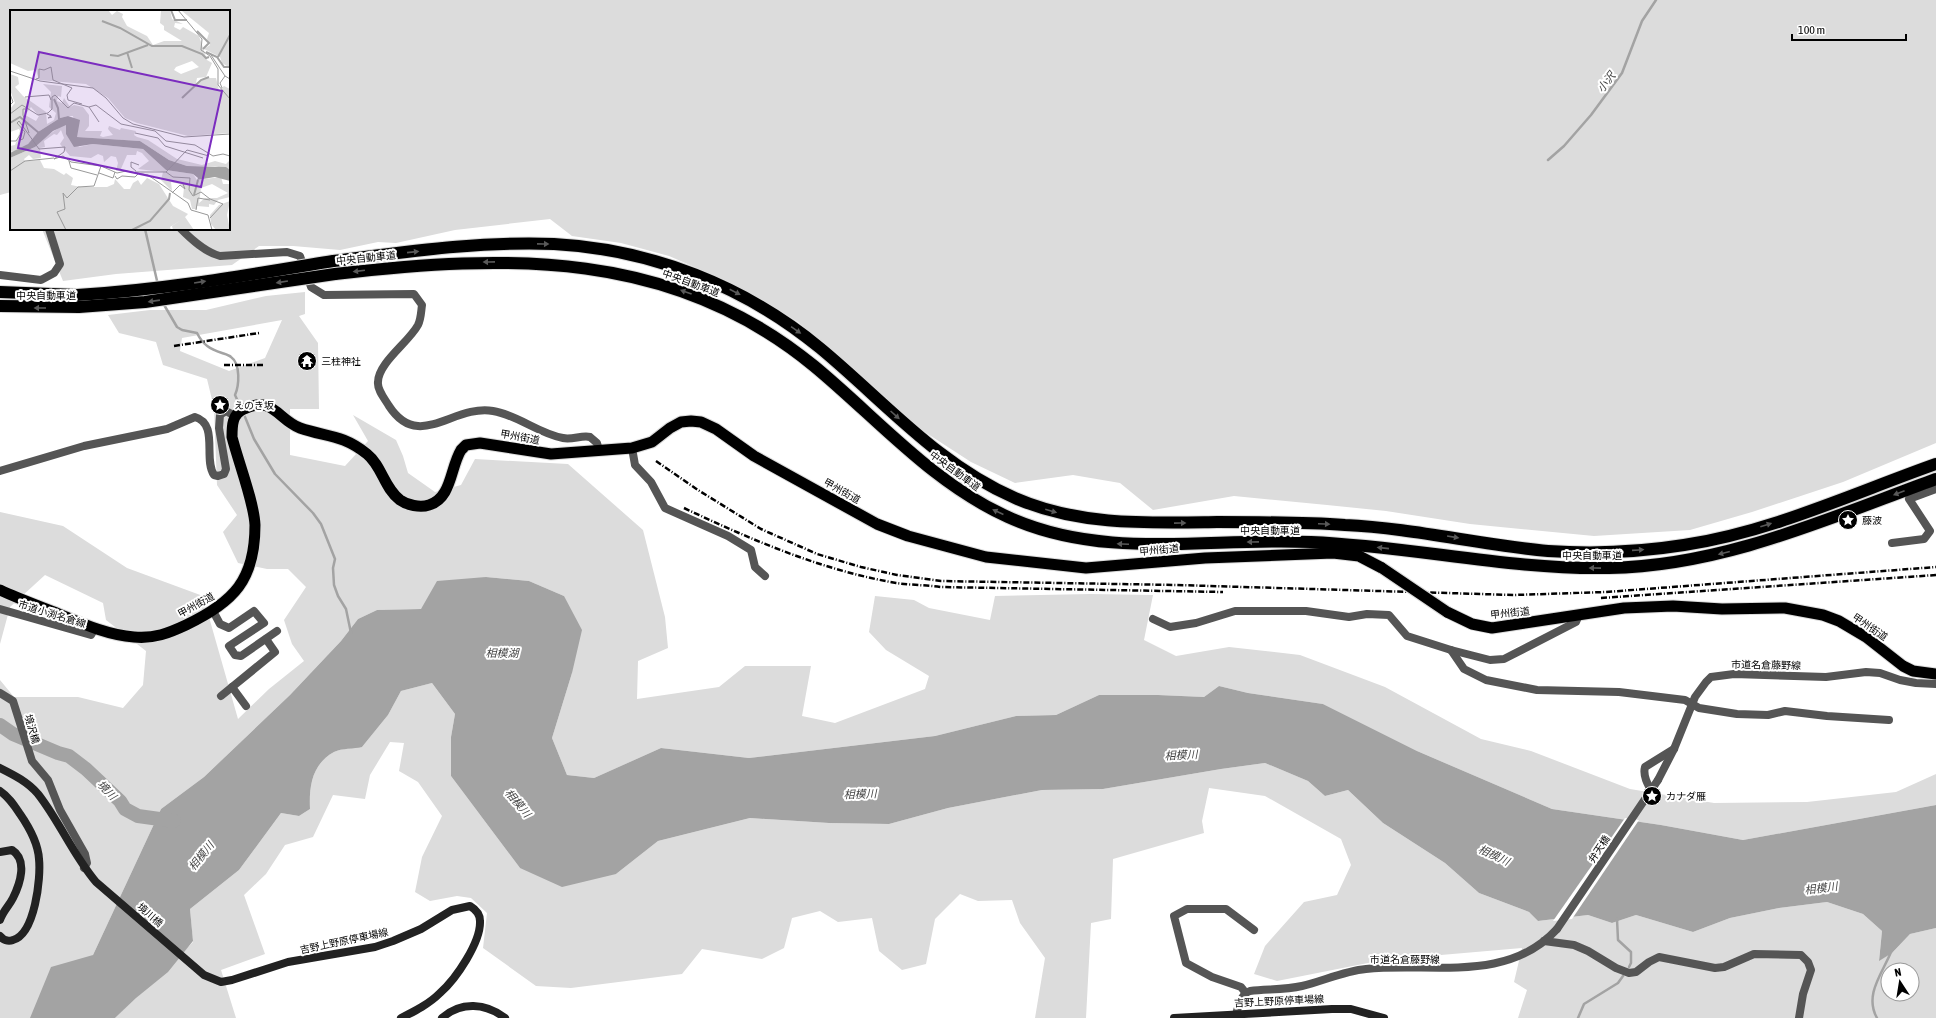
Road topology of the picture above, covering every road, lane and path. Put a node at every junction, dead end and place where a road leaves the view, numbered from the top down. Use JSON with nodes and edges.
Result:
{"nodes":[{"id":1,"x":49,"y":230,"type":"edge"},
{"id":2,"x":182,"y":230,"type":"edge"},
{"id":3,"x":0,"y":275,"type":"edge"},
{"id":4,"x":0,"y":292,"type":"edge"},
{"id":5,"x":0,"y":306,"type":"edge"},
{"id":6,"x":241,"y":412,"type":"junction"},
{"id":7,"x":632,"y":448,"type":"junction"},
{"id":8,"x":599,"y":450,"type":"junction"},
{"id":9,"x":1936,"y":464,"type":"edge"},
{"id":10,"x":0,"y":471,"type":"edge"},
{"id":11,"x":1936,"y":479,"type":"edge"},
{"id":12,"x":1936,"y":489,"type":"edge"},
{"id":13,"x":1892,"y":543,"type":"dead end"},
{"id":14,"x":765,"y":576,"type":"dead end"},
{"id":15,"x":0,"y":590,"type":"edge"},
{"id":16,"x":0,"y":609,"type":"edge"},
{"id":17,"x":213,"y":611,"type":"junction"},
{"id":18,"x":1579,"y":614,"type":"junction"},
{"id":19,"x":1153,"y":619,"type":"dead end"},
{"id":20,"x":95,"y":628,"type":"junction"},
{"id":21,"x":277,"y":631,"type":"dead end"},
{"id":22,"x":266,"y":639,"type":"junction"},
{"id":23,"x":1451,"y":650,"type":"junction"},
{"id":24,"x":1936,"y":674,"type":"edge"},
{"id":25,"x":1936,"y":684,"type":"edge"},
{"id":26,"x":232,"y":687,"type":"junction"},
{"id":27,"x":0,"y":693,"type":"edge"},
{"id":28,"x":221,"y":696,"type":"dead end"},
{"id":29,"x":1692,"y":703,"type":"junction"},
{"id":30,"x":246,"y":706,"type":"dead end"},
{"id":31,"x":1889,"y":720,"type":"dead end"},
{"id":32,"x":1674,"y":749,"type":"junction"},
{"id":33,"x":0,"y":768,"type":"edge"},
{"id":34,"x":1658,"y":780,"type":"joint"},
{"id":35,"x":0,"y":791,"type":"edge"},
{"id":36,"x":1656,"y":799,"type":"dead end"},
{"id":37,"x":0,"y":852,"type":"edge"},
{"id":38,"x":84,"y":868,"type":"junction"},
{"id":39,"x":0,"y":920,"type":"edge"},
{"id":40,"x":1556,"y":929,"type":"joint"},
{"id":41,"x":1254,"y":930,"type":"dead end"},
{"id":42,"x":0,"y":936,"type":"edge"},
{"id":43,"x":1544,"y":941,"type":"junction"},
{"id":44,"x":191,"y":964,"type":"joint"},
{"id":45,"x":1245,"y":992,"type":"junction"},
{"id":46,"x":1236,"y":1014,"type":"junction"},
{"id":47,"x":1273,"y":1015,"type":"edge"},
{"id":48,"x":401,"y":1018,"type":"edge"},
{"id":49,"x":442,"y":1018,"type":"edge"},
{"id":50,"x":505,"y":1018,"type":"edge"},
{"id":51,"x":1174,"y":1018,"type":"edge"},
{"id":52,"x":1384,"y":1018,"type":"edge"},
{"id":53,"x":1799,"y":1018,"type":"edge"}],
"edges":[{"from":1,"to":3,"type":"street"},
{"from":2,"to":8,"type":"street"},
{"from":4,"to":9,"type":"highway","name":"中央自動車道","one_way":true,"bridge":true},
{"from":11,"to":5,"type":"highway","name":"中央自動車道","one_way":true,"bridge":true},
{"from":6,"to":8,"type":"highway","name":"甲州街道"},
{"from":6,"to":10,"type":"street"},
{"from":6,"to":17,"type":"highway","name":"甲州街道"},
{"from":7,"to":8,"type":"highway","name":"甲州街道"},
{"from":7,"to":14,"type":"street"},
{"from":7,"to":18,"type":"highway","name":"甲州街道","bridge":true},
{"from":12,"to":13,"type":"street"},
{"from":15,"to":20,"type":"highway","name":"甲州街道"},
{"from":16,"to":20,"type":"street","name":"市道小渕名倉線"},
{"from":17,"to":20,"type":"highway","name":"甲州街道"},
{"from":17,"to":22,"type":"street"},
{"from":18,"to":23,"type":"street"},
{"from":18,"to":24,"type":"highway","name":"甲州街道"},
{"from":19,"to":23,"type":"street"},
{"from":21,"to":22,"type":"street"},
{"from":22,"to":26,"type":"street"},
{"from":23,"to":29,"type":"street"},
{"from":25,"to":29,"type":"street","name":"市道名倉藤野線"},
{"from":26,"to":28,"type":"street"},
{"from":26,"to":30,"type":"street"},
{"from":27,"to":38,"type":"street","name":"境沢橋"},
{"from":29,"to":31,"type":"street"},
{"from":29,"to":32,"type":"street","name":"市道名倉藤野線"},
{"from":32,"to":34,"type":"street","name":"市道名倉藤野線"},
{"from":32,"to":36,"type":"street"},
{"from":33,"to":38,"type":"main road"},
{"from":34,"to":40,"type":"street","name":"弁天橋","bridge":true},
{"from":35,"to":42,"type":"main road"},
{"from":37,"to":39,"type":"main road"},
{"from":38,"to":44,"type":"main road","name":"境川橋"},
{"from":40,"to":43,"type":"street","name":"市道名倉藤野線"},
{"from":41,"to":45,"type":"street"},
{"from":43,"to":45,"type":"street","name":"市道名倉藤野線"},
{"from":43,"to":53,"type":"street"},
{"from":44,"to":48,"type":"main road","name":"吉野上野原停車場線"},
{"from":45,"to":46,"type":"street"},
{"from":46,"to":47,"type":"main road","name":"吉野上野原停車場線"},
{"from":46,"to":51,"type":"main road","name":"吉野上野原停車場線"},
{"from":47,"to":52,"type":"main road","name":"吉野上野原停車場線"},
{"from":49,"to":50,"type":"main road"}]}
